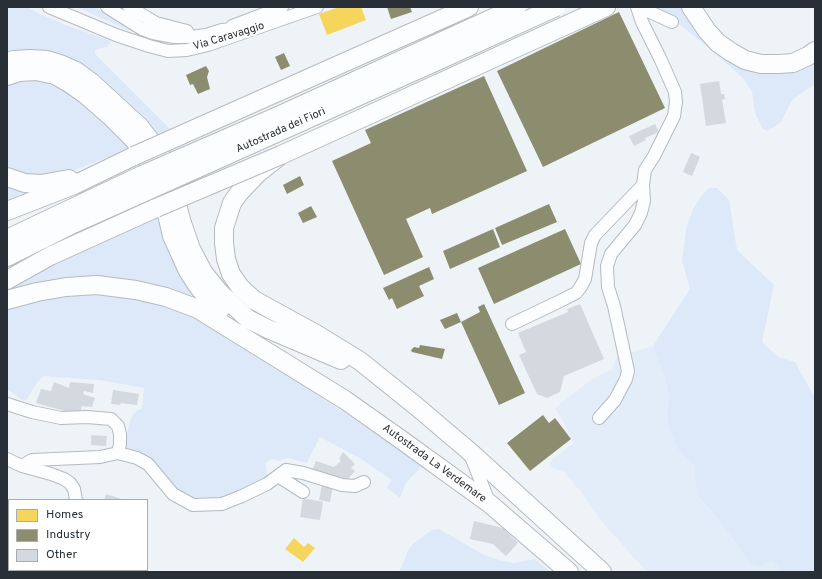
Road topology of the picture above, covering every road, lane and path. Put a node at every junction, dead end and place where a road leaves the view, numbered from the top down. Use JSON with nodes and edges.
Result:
{"nodes":[{"id":1,"x":49,"y":7,"type":"edge"},
{"id":2,"x":108,"y":7,"type":"edge"},
{"id":3,"x":128,"y":7,"type":"edge"},
{"id":4,"x":282,"y":7,"type":"edge"},
{"id":5,"x":317,"y":7,"type":"edge"},
{"id":6,"x":469,"y":7,"type":"edge"},
{"id":7,"x":517,"y":7,"type":"edge"},
{"id":8,"x":556,"y":7,"type":"edge"},
{"id":9,"x":606,"y":7,"type":"edge"},
{"id":10,"x":638,"y":7,"type":"edge"},
{"id":11,"x":691,"y":7,"type":"edge"},
{"id":12,"x":458,"y":11,"type":"edge"},
{"id":13,"x":672,"y":22,"type":"dead end"},
{"id":14,"x":267,"y":25,"type":"junction"},
{"id":15,"x":222,"y":30,"type":"junction"},
{"id":16,"x":815,"y":51,"type":"edge"},
{"id":17,"x":7,"y":62,"type":"edge"},
{"id":18,"x":7,"y":76,"type":"edge"},
{"id":19,"x":281,"y":155,"type":"junction"},
{"id":20,"x":134,"y":156,"type":"junction"},
{"id":21,"x":7,"y":177,"type":"edge"},
{"id":22,"x":145,"y":182,"type":"junction"},
{"id":23,"x":643,"y":185,"type":"junction"},
{"id":24,"x":7,"y":211,"type":"edge"},
{"id":25,"x":7,"y":239,"type":"edge"},
{"id":26,"x":7,"y":257,"type":"edge"},
{"id":27,"x":7,"y":280,"type":"edge"},
{"id":28,"x":7,"y":300,"type":"edge"},
{"id":29,"x":512,"y":324,"type":"dead end"},
{"id":30,"x":291,"y":366,"type":"junction"},
{"id":31,"x":390,"y":385,"type":"junction"},
{"id":32,"x":7,"y":404,"type":"edge"},
{"id":33,"x":599,"y":418,"type":"dead end"},
{"id":34,"x":469,"y":451,"type":"junction"},
{"id":35,"x":118,"y":453,"type":"junction"},
{"id":36,"x":7,"y":459,"type":"edge"},
{"id":37,"x":22,"y":466,"type":"junction"},
{"id":38,"x":278,"y":476,"type":"junction"},
{"id":39,"x":364,"y":482,"type":"dead end"},
{"id":40,"x":303,"y":492,"type":"dead end"},
{"id":41,"x":76,"y":499,"type":"edge"},
{"id":42,"x":490,"y":504,"type":"junction"},
{"id":43,"x":569,"y":572,"type":"edge"},
{"id":44,"x":602,"y":572,"type":"edge"}],
"edges":[{"from":1,"to":14,"type":"street","name":"Via Caravaggio"},
{"from":2,"to":15,"type":"street"},
{"from":3,"to":15,"type":"street"},
{"from":4,"to":15,"type":"street"},
{"from":5,"to":14,"type":"street","name":"Via Caravaggio"},
{"from":6,"to":12,"type":"highway"},
{"from":7,"to":22,"type":"highway","name":"Autostrada dei Fiori","bridge":true},
{"from":8,"to":22,"type":"highway","name":"Autostrada dei Fiori","bridge":true},
{"from":9,"to":19,"type":"highway"},
{"from":10,"to":13,"type":"street"},
{"from":10,"to":23,"type":"street"},
{"from":11,"to":16,"type":"highway"},
{"from":12,"to":20,"type":"highway","bridge":true},
{"from":14,"to":15,"type":"street"},
{"from":17,"to":31,"type":"highway"},
{"from":18,"to":30,"type":"highway"},
{"from":19,"to":27,"type":"highway","bridge":true},
{"from":19,"to":31,"type":"highway","bridge":true},
{"from":20,"to":21,"type":"highway"},
{"from":20,"to":24,"type":"highway"},
{"from":22,"to":25,"type":"highway","name":"Autostrada dei Fiori"},
{"from":22,"to":26,"type":"highway","name":"Autostrada dei Fiori"},
{"from":23,"to":29,"type":"street"},
{"from":23,"to":33,"type":"street"},
{"from":28,"to":30,"type":"highway"},
{"from":30,"to":42,"type":"highway","name":"Autostrada La Verdemare"},
{"from":31,"to":34,"type":"highway"},
{"from":32,"to":35,"type":"street"},
{"from":34,"to":42,"type":"street"},
{"from":34,"to":44,"type":"highway"},
{"from":35,"to":37,"type":"street"},
{"from":35,"to":38,"type":"street"},
{"from":36,"to":37,"type":"street"},
{"from":37,"to":41,"type":"street"},
{"from":38,"to":39,"type":"street"},
{"from":38,"to":40,"type":"street"},
{"from":42,"to":43,"type":"highway","name":"Autostrada La Verdemare"}]}
